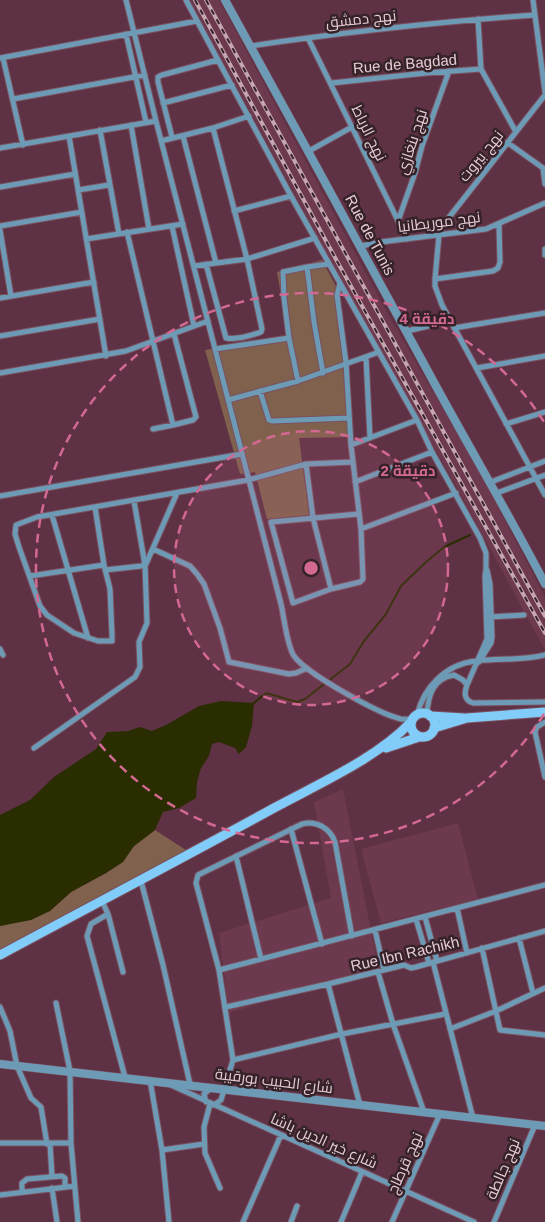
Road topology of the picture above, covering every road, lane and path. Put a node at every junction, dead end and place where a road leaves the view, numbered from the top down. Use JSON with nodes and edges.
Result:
{"nodes":[{"id":1,"x":126,"y":0,"type":"edge"},
{"id":2,"x":186,"y":0,"type":"edge"},
{"id":3,"x":226,"y":0,"type":"edge"},
{"id":4,"x":533,"y":0,"type":"edge"},
{"id":5,"x":534,"y":15,"type":"junction"},
{"id":6,"x":478,"y":19,"type":"junction"},
{"id":7,"x":197,"y":21,"type":"junction"},
{"id":8,"x":135,"y":32,"type":"junction"},
{"id":9,"x":126,"y":34,"type":"junction"},
{"id":10,"x":308,"y":38,"type":"junction"},
{"id":11,"x":251,"y":46,"type":"junction"},
{"id":12,"x":2,"y":58,"type":"edge"},
{"id":13,"x":218,"y":60,"type":"junction"},
{"id":14,"x":481,"y":69,"type":"junction"},
{"id":15,"x":449,"y":72,"type":"junction"},
{"id":16,"x":145,"y":75,"type":"junction"},
{"id":17,"x":137,"y":76,"type":"junction"},
{"id":18,"x":332,"y":83,"type":"junction"},
{"id":19,"x":232,"y":86,"type":"junction"},
{"id":20,"x":545,"y":94,"type":"edge"},
{"id":21,"x":13,"y":100,"type":"junction"},
{"id":22,"x":164,"y":103,"type":"junction"},
{"id":23,"x":249,"y":116,"type":"junction"},
{"id":24,"x":156,"y":120,"type":"junction"},
{"id":25,"x":146,"y":122,"type":"junction"},
{"id":26,"x":131,"y":125,"type":"junction"},
{"id":27,"x":352,"y":127,"type":"junction"},
{"id":28,"x":213,"y":128,"type":"junction"},
{"id":29,"x":100,"y":130,"type":"junction"},
{"id":30,"x":516,"y":132,"type":"junction"},
{"id":31,"x":69,"y":136,"type":"junction"},
{"id":32,"x":183,"y":136,"type":"junction"},
{"id":33,"x":172,"y":137,"type":"junction"},
{"id":34,"x":161,"y":141,"type":"junction"},
{"id":35,"x":508,"y":143,"type":"junction"},
{"id":36,"x":23,"y":145,"type":"junction"},
{"id":37,"x":0,"y":148,"type":"edge"},
{"id":38,"x":309,"y":151,"type":"junction"},
{"id":39,"x":544,"y":166,"type":"edge"},
{"id":40,"x":75,"y":174,"type":"junction"},
{"id":41,"x":545,"y":184,"type":"edge"},
{"id":42,"x":109,"y":185,"type":"junction"},
{"id":43,"x":0,"y":187,"type":"edge"},
{"id":44,"x":78,"y":190,"type":"junction"},
{"id":45,"x":291,"y":196,"type":"junction"},
{"id":46,"x":545,"y":203,"type":"edge"},
{"id":47,"x":234,"y":211,"type":"junction"},
{"id":48,"x":82,"y":212,"type":"junction"},
{"id":49,"x":398,"y":221,"type":"junction"},
{"id":50,"x":183,"y":224,"type":"junction"},
{"id":51,"x":499,"y":224,"type":"junction"},
{"id":52,"x":0,"y":226,"type":"edge"},
{"id":53,"x":172,"y":226,"type":"junction"},
{"id":54,"x":149,"y":229,"type":"junction"},
{"id":55,"x":0,"y":230,"type":"edge"},
{"id":56,"x":127,"y":232,"type":"junction"},
{"id":57,"x":119,"y":234,"type":"junction"},
{"id":58,"x":439,"y":235,"type":"junction"},
{"id":59,"x":86,"y":238,"type":"junction"},
{"id":60,"x":315,"y":238,"type":"junction"},
{"id":61,"x":407,"y":239,"type":"junction"},
{"id":62,"x":360,"y":246,"type":"junction"},
{"id":63,"x":247,"y":259,"type":"junction"},
{"id":64,"x":216,"y":263,"type":"junction"},
{"id":65,"x":206,"y":264,"type":"junction"},
{"id":66,"x":329,"y":264,"type":"junction"},
{"id":67,"x":194,"y":266,"type":"junction"},
{"id":68,"x":307,"y":267,"type":"junction"},
{"id":69,"x":434,"y":279,"type":"junction"},
{"id":70,"x":94,"y":282,"type":"junction"},
{"id":71,"x":340,"y":283,"type":"junction"},
{"id":72,"x":11,"y":296,"type":"junction"},
{"id":73,"x":0,"y":298,"type":"edge"},
{"id":74,"x":545,"y":313,"type":"edge"},
{"id":75,"x":100,"y":320,"type":"junction"},
{"id":76,"x":450,"y":321,"type":"junction"},
{"id":77,"x":208,"y":322,"type":"junction"},
{"id":78,"x":194,"y":326,"type":"junction"},
{"id":79,"x":454,"y":328,"type":"junction"},
{"id":80,"x":407,"y":332,"type":"junction"},
{"id":81,"x":174,"y":334,"type":"junction"},
{"id":82,"x":0,"y":336,"type":"edge"},
{"id":83,"x":289,"y":338,"type":"junction"},
{"id":84,"x":152,"y":342,"type":"junction"},
{"id":85,"x":215,"y":349,"type":"junction"},
{"id":86,"x":379,"y":352,"type":"junction"},
{"id":87,"x":106,"y":356,"type":"junction"},
{"id":88,"x":545,"y":356,"type":"edge"},
{"id":89,"x":366,"y":357,"type":"junction"},
{"id":90,"x":346,"y":362,"type":"junction"},
{"id":91,"x":477,"y":368,"type":"junction"},
{"id":92,"x":0,"y":373,"type":"edge"},
{"id":93,"x":323,"y":373,"type":"junction"},
{"id":94,"x":298,"y":381,"type":"junction"},
{"id":95,"x":260,"y":391,"type":"junction"},
{"id":96,"x":228,"y":400,"type":"junction"},
{"id":97,"x":545,"y":412,"type":"edge"},
{"id":98,"x":349,"y":418,"type":"junction"},
{"id":99,"x":417,"y":420,"type":"junction"},
{"id":100,"x":506,"y":424,"type":"junction"},
{"id":101,"x":173,"y":425,"type":"junction"},
{"id":102,"x":153,"y":429,"type":"dead end"},
{"id":103,"x":370,"y":438,"type":"junction"},
{"id":104,"x":351,"y":445,"type":"junction"},
{"id":105,"x":432,"y":452,"type":"junction"},
{"id":106,"x":242,"y":454,"type":"junction"},
{"id":107,"x":545,"y":461,"type":"edge"},
{"id":108,"x":353,"y":462,"type":"junction"},
{"id":109,"x":306,"y":464,"type":"junction"},
{"id":110,"x":530,"y":467,"type":"junction"},
{"id":111,"x":545,"y":475,"type":"edge"},
{"id":112,"x":536,"y":478,"type":"junction"},
{"id":113,"x":248,"y":480,"type":"junction"},
{"id":114,"x":355,"y":482,"type":"junction"},
{"id":115,"x":491,"y":482,"type":"junction"},
{"id":116,"x":176,"y":493,"type":"junction"},
{"id":117,"x":456,"y":493,"type":"junction"},
{"id":118,"x":497,"y":493,"type":"junction"},
{"id":119,"x":545,"y":495,"type":"edge"},
{"id":120,"x":0,"y":496,"type":"edge"},
{"id":121,"x":134,"y":501,"type":"junction"},
{"id":122,"x":95,"y":507,"type":"junction"},
{"id":123,"x":358,"y":514,"type":"junction"},
{"id":124,"x":52,"y":515,"type":"junction"},
{"id":125,"x":313,"y":518,"type":"junction"},
{"id":126,"x":361,"y":529,"type":"junction"},
{"id":127,"x":152,"y":549,"type":"junction"},
{"id":128,"x":145,"y":565,"type":"junction"},
{"id":129,"x":105,"y":567,"type":"junction"},
{"id":130,"x":69,"y":571,"type":"junction"},
{"id":131,"x":30,"y":576,"type":"junction"},
{"id":132,"x":545,"y":584,"type":"edge"},
{"id":133,"x":331,"y":590,"type":"junction"},
{"id":134,"x":524,"y":615,"type":"dead end"},
{"id":135,"x":489,"y":618,"type":"junction"},
{"id":136,"x":88,"y":638,"type":"junction"},
{"id":137,"x":545,"y":655,"type":"edge"},
{"id":138,"x":477,"y":663,"type":"junction"},
{"id":139,"x":307,"y":668,"type":"junction"},
{"id":140,"x":467,"y":685,"type":"junction"},
{"id":141,"x":545,"y":702,"type":"edge"},
{"id":142,"x":545,"y":712,"type":"edge"},
{"id":143,"x":429,"y":715,"type":"junction"},
{"id":144,"x":471,"y":718,"type":"junction"},
{"id":145,"x":413,"y":719,"type":"junction"},
{"id":146,"x":545,"y":722,"type":"edge"},
{"id":147,"x":434,"y":728,"type":"junction"},
{"id":148,"x":419,"y":737,"type":"junction"},
{"id":149,"x":34,"y":748,"type":"dead end"},
{"id":150,"x":376,"y":751,"type":"junction"},
{"id":151,"x":545,"y":776,"type":"edge"},
{"id":152,"x":291,"y":829,"type":"junction"},
{"id":153,"x":236,"y":856,"type":"junction"},
{"id":154,"x":141,"y":881,"type":"junction"},
{"id":155,"x":545,"y":885,"type":"edge"},
{"id":156,"x":102,"y":901,"type":"junction"},
{"id":157,"x":457,"y":908,"type":"junction"},
{"id":158,"x":108,"y":914,"type":"junction"},
{"id":159,"x":425,"y":917,"type":"junction"},
{"id":160,"x":416,"y":920,"type":"junction"},
{"id":161,"x":375,"y":930,"type":"junction"},
{"id":162,"x":545,"y":931,"type":"edge"},
{"id":163,"x":352,"y":936,"type":"junction"},
{"id":164,"x":518,"y":938,"type":"junction"},
{"id":165,"x":322,"y":944,"type":"junction"},
{"id":166,"x":482,"y":948,"type":"junction"},
{"id":167,"x":466,"y":953,"type":"junction"},
{"id":168,"x":0,"y":955,"type":"edge"},
{"id":169,"x":261,"y":959,"type":"junction"},
{"id":170,"x":433,"y":962,"type":"junction"},
{"id":171,"x":219,"y":970,"type":"junction"},
{"id":172,"x":381,"y":971,"type":"junction"},
{"id":173,"x":123,"y":972,"type":"dead end"},
{"id":174,"x":328,"y":984,"type":"junction"},
{"id":175,"x":545,"y":988,"type":"edge"},
{"id":176,"x":533,"y":993,"type":"junction"},
{"id":177,"x":56,"y":1003,"type":"dead end"},
{"id":178,"x":0,"y":1007,"type":"edge"},
{"id":179,"x":226,"y":1007,"type":"junction"},
{"id":180,"x":496,"y":1011,"type":"junction"},
{"id":181,"x":445,"y":1014,"type":"junction"},
{"id":182,"x":393,"y":1024,"type":"junction"},
{"id":183,"x":450,"y":1029,"type":"junction"},
{"id":184,"x":342,"y":1034,"type":"junction"},
{"id":185,"x":545,"y":1035,"type":"edge"},
{"id":186,"x":233,"y":1060,"type":"junction"},
{"id":187,"x":0,"y":1064,"type":"edge"},
{"id":188,"x":17,"y":1066,"type":"junction"},
{"id":189,"x":70,"y":1071,"type":"junction"},
{"id":190,"x":125,"y":1077,"type":"junction"},
{"id":191,"x":150,"y":1080,"type":"junction"},
{"id":192,"x":164,"y":1082,"type":"junction"},
{"id":193,"x":190,"y":1084,"type":"junction"},
{"id":194,"x":214,"y":1087,"type":"junction"},
{"id":195,"x":224,"y":1089,"type":"junction"},
{"id":196,"x":210,"y":1103,"type":"junction"},
{"id":197,"x":360,"y":1105,"type":"junction"},
{"id":198,"x":424,"y":1112,"type":"junction"},
{"id":199,"x":440,"y":1114,"type":"junction"},
{"id":200,"x":473,"y":1118,"type":"junction"},
{"id":201,"x":535,"y":1125,"type":"junction"},
{"id":202,"x":545,"y":1126,"type":"edge"},
{"id":203,"x":281,"y":1135,"type":"junction"},
{"id":204,"x":71,"y":1142,"type":"junction"},
{"id":205,"x":0,"y":1143,"type":"edge"},
{"id":206,"x":48,"y":1144,"type":"junction"},
{"id":207,"x":204,"y":1144,"type":"junction"},
{"id":208,"x":162,"y":1150,"type":"junction"},
{"id":209,"x":362,"y":1172,"type":"junction"},
{"id":210,"x":52,"y":1176,"type":"junction"},
{"id":211,"x":65,"y":1186,"type":"junction"},
{"id":212,"x":75,"y":1186,"type":"junction"},
{"id":213,"x":52,"y":1188,"type":"junction"},
{"id":214,"x":220,"y":1188,"type":"dead end"},
{"id":215,"x":22,"y":1192,"type":"junction"},
{"id":216,"x":406,"y":1192,"type":"junction"},
{"id":217,"x":0,"y":1195,"type":"edge"},
{"id":218,"x":297,"y":1206,"type":"dead end"},
{"id":219,"x":57,"y":1222,"type":"edge"},
{"id":220,"x":78,"y":1222,"type":"edge"},
{"id":221,"x":169,"y":1222,"type":"edge"},
{"id":222,"x":244,"y":1222,"type":"edge"},
{"id":223,"x":291,"y":1222,"type":"edge"},
{"id":224,"x":341,"y":1222,"type":"edge"},
{"id":225,"x":392,"y":1222,"type":"edge"},
{"id":226,"x":474,"y":1222,"type":"edge"},
{"id":227,"x":494,"y":1222,"type":"edge"}],
"edges":[{"from":1,"to":8,"type":"street"},
{"from":2,"to":7,"type":"street"},
{"from":3,"to":11,"type":"street","name":"Rue de Tunis"},
{"from":4,"to":5,"type":"street"},
{"from":5,"to":6,"type":"street","name":"نهج دمشق"},
{"from":5,"to":20,"type":"street"},
{"from":6,"to":10,"type":"street","name":"نهج دمشق"},
{"from":6,"to":14,"type":"street"},
{"from":7,"to":8,"type":"street"},
{"from":7,"to":13,"type":"street"},
{"from":8,"to":9,"type":"street"},
{"from":8,"to":16,"type":"street"},
{"from":9,"to":12,"type":"street"},
{"from":9,"to":17,"type":"street"},
{"from":10,"to":11,"type":"street","name":"نهج دمشق"},
{"from":10,"to":18,"type":"street","name":"نهج الرباط"},
{"from":11,"to":38,"type":"street","name":"Rue de Tunis"},
{"from":12,"to":21,"type":"street"},
{"from":13,"to":19,"type":"street"},
{"from":13,"to":22,"type":"street"},
{"from":14,"to":15,"type":"street","name":"Rue de Bagdad"},
{"from":14,"to":30,"type":"street"},
{"from":15,"to":18,"type":"street","name":"Rue de Bagdad"},
{"from":15,"to":49,"type":"street","name":"نهج بنغازي"},
{"from":16,"to":17,"type":"street"},
{"from":16,"to":24,"type":"street"},
{"from":17,"to":21,"type":"street"},
{"from":17,"to":25,"type":"street"},
{"from":18,"to":27,"type":"street","name":"نهج الرباط"},
{"from":19,"to":22,"type":"street"},
{"from":19,"to":23,"type":"street"},
{"from":20,"to":30,"type":"street","name":"نهج بيروت"},
{"from":21,"to":36,"type":"street"},
{"from":22,"to":33,"type":"street"},
{"from":23,"to":28,"type":"street"},
{"from":23,"to":45,"type":"street"},
{"from":24,"to":25,"type":"street"},
{"from":24,"to":34,"type":"street"},
{"from":25,"to":26,"type":"street"},
{"from":26,"to":29,"type":"street"},
{"from":26,"to":54,"type":"street"},
{"from":27,"to":38,"type":"street"},
{"from":27,"to":49,"type":"street","name":"نهج الرباط"},
{"from":28,"to":32,"type":"street"},
{"from":28,"to":47,"type":"street"},
{"from":29,"to":31,"type":"street"},
{"from":29,"to":42,"type":"street"},
{"from":30,"to":35,"type":"street","name":"نهج بيروت"},
{"from":31,"to":36,"type":"street"},
{"from":31,"to":40,"type":"street"},
{"from":32,"to":33,"type":"street"},
{"from":32,"to":64,"type":"street"},
{"from":33,"to":34,"type":"street"},
{"from":34,"to":50,"type":"street"},
{"from":35,"to":39,"type":"street"},
{"from":35,"to":58,"type":"street","name":"نهج بيروت"},
{"from":36,"to":37,"type":"street"},
{"from":38,"to":62,"type":"street","name":"Rue de Tunis"},
{"from":39,"to":41,"type":"street"},
{"from":40,"to":43,"type":"street"},
{"from":40,"to":44,"type":"street"},
{"from":42,"to":44,"type":"street"},
{"from":42,"to":57,"type":"street"},
{"from":44,"to":48,"type":"street"},
{"from":45,"to":47,"type":"street"},
{"from":45,"to":60,"type":"street"},
{"from":46,"to":51,"type":"street","name":"نهج موريطانيا"},
{"from":47,"to":63,"type":"street"},
{"from":48,"to":52,"type":"street"},
{"from":48,"to":59,"type":"street"},
{"from":49,"to":61,"type":"street","name":"نهج الرباط"},
{"from":50,"to":53,"type":"street"},
{"from":50,"to":67,"type":"street"},
{"from":51,"to":58,"type":"street","name":"نهج موريطانيا"},
{"from":51,"to":69,"type":"street"},
{"from":53,"to":54,"type":"street"},
{"from":53,"to":78,"type":"street"},
{"from":54,"to":56,"type":"street"},
{"from":55,"to":72,"type":"street"},
{"from":56,"to":57,"type":"street"},
{"from":56,"to":84,"type":"street"},
{"from":57,"to":59,"type":"street"},
{"from":58,"to":61,"type":"street","name":"نهج موريطانيا"},
{"from":58,"to":69,"type":"street"},
{"from":59,"to":70,"type":"street"},
{"from":60,"to":63,"type":"street"},
{"from":60,"to":66,"type":"street"},
{"from":61,"to":62,"type":"street","name":"نهج موريطانيا"},
{"from":62,"to":80,"type":"street","name":"Rue de Tunis"},
{"from":63,"to":64,"type":"street"},
{"from":63,"to":65,"type":"street"},
{"from":64,"to":65,"type":"street"},
{"from":65,"to":67,"type":"street"},
{"from":66,"to":68,"type":"street"},
{"from":66,"to":71,"type":"street"},
{"from":67,"to":77,"type":"street"},
{"from":68,"to":83,"type":"street"},
{"from":68,"to":93,"type":"street"},
{"from":69,"to":76,"type":"street"},
{"from":70,"to":72,"type":"street"},
{"from":70,"to":75,"type":"street"},
{"from":71,"to":86,"type":"street"},
{"from":71,"to":90,"type":"street"},
{"from":72,"to":73,"type":"street"},
{"from":74,"to":79,"type":"street"},
{"from":75,"to":82,"type":"street"},
{"from":75,"to":87,"type":"street"},
{"from":76,"to":79,"type":"street"},
{"from":76,"to":80,"type":"street"},
{"from":77,"to":78,"type":"street"},
{"from":77,"to":85,"type":"street"},
{"from":78,"to":81,"type":"street"},
{"from":79,"to":91,"type":"street"},
{"from":80,"to":115,"type":"street","name":"Rue de Tunis"},
{"from":81,"to":84,"type":"street"},
{"from":81,"to":101,"type":"street"},
{"from":83,"to":85,"type":"street"},
{"from":83,"to":94,"type":"street"},
{"from":84,"to":87,"type":"street"},
{"from":84,"to":101,"type":"street"},
{"from":85,"to":96,"type":"street"},
{"from":86,"to":89,"type":"street"},
{"from":86,"to":99,"type":"street"},
{"from":87,"to":92,"type":"street"},
{"from":88,"to":91,"type":"street"},
{"from":89,"to":90,"type":"street"},
{"from":89,"to":103,"type":"street"},
{"from":90,"to":93,"type":"street"},
{"from":90,"to":98,"type":"street"},
{"from":91,"to":100,"type":"street"},
{"from":93,"to":94,"type":"street"},
{"from":94,"to":95,"type":"street"},
{"from":95,"to":96,"type":"street"},
{"from":95,"to":98,"type":"street"},
{"from":96,"to":106,"type":"street"},
{"from":97,"to":100,"type":"street"},
{"from":98,"to":104,"type":"street"},
{"from":99,"to":103,"type":"street"},
{"from":99,"to":105,"type":"street"},
{"from":100,"to":110,"type":"street"},
{"from":101,"to":102,"type":"street"},
{"from":103,"to":104,"type":"street"},
{"from":104,"to":108,"type":"street"},
{"from":105,"to":114,"type":"street"},
{"from":105,"to":117,"type":"street"},
{"from":106,"to":113,"type":"street"},
{"from":106,"to":120,"type":"street"},
{"from":107,"to":110,"type":"street"},
{"from":108,"to":109,"type":"street"},
{"from":108,"to":114,"type":"street"},
{"from":109,"to":113,"type":"street"},
{"from":109,"to":125,"type":"street"},
{"from":110,"to":112,"type":"street"},
{"from":110,"to":115,"type":"street"},
{"from":111,"to":112,"type":"street"},
{"from":112,"to":118,"type":"street"},
{"from":112,"to":119,"type":"street"},
{"from":113,"to":116,"type":"street"},
{"from":113,"to":139,"type":"street"},
{"from":114,"to":123,"type":"street"},
{"from":115,"to":118,"type":"street","name":"Rue de Tunis"},
{"from":116,"to":121,"type":"street"},
{"from":116,"to":127,"type":"street"},
{"from":117,"to":126,"type":"street"},
{"from":117,"to":135,"type":"street"},
{"from":118,"to":132,"type":"street","name":"Rue de Tunis"},
{"from":121,"to":122,"type":"street"},
{"from":121,"to":128,"type":"street"},
{"from":122,"to":124,"type":"street"},
{"from":122,"to":129,"type":"street"},
{"from":123,"to":125,"type":"street"},
{"from":123,"to":126,"type":"street"},
{"from":124,"to":130,"type":"street"},
{"from":124,"to":131,"type":"street"},
{"from":125,"to":133,"type":"street"},
{"from":125,"to":133,"type":"street"},
{"from":126,"to":133,"type":"street"},
{"from":127,"to":128,"type":"street"},
{"from":127,"to":139,"type":"street"},
{"from":128,"to":129,"type":"street"},
{"from":128,"to":149,"type":"street"},
{"from":129,"to":130,"type":"street"},
{"from":129,"to":136,"type":"street"},
{"from":130,"to":131,"type":"street"},
{"from":130,"to":136,"type":"street"},
{"from":131,"to":136,"type":"street"},
{"from":134,"to":135,"type":"street"},
{"from":135,"to":138,"type":"street"},
{"from":137,"to":138,"type":"street"},
{"from":138,"to":140,"type":"street"},
{"from":138,"to":145,"type":"street"},
{"from":139,"to":145,"type":"street"},
{"from":140,"to":141,"type":"street"},
{"from":140,"to":143,"type":"street"},
{"from":142,"to":144,"type":"main road"},
{"from":143,"to":144,"type":"main road"},
{"from":143,"to":145,"type":"main road"},
{"from":143,"to":147,"type":"main road"},
{"from":144,"to":147,"type":"main road"},
{"from":145,"to":148,"type":"main road"},
{"from":145,"to":150,"type":"main road"},
{"from":146,"to":151,"type":"street"},
{"from":147,"to":148,"type":"main road"},
{"from":148,"to":150,"type":"main road"},
{"from":150,"to":154,"type":"main road"},
{"from":152,"to":153,"type":"street"},
{"from":152,"to":163,"type":"street"},
{"from":152,"to":165,"type":"street"},
{"from":153,"to":169,"type":"street"},
{"from":153,"to":171,"type":"street"},
{"from":154,"to":156,"type":"main road"},
{"from":154,"to":193,"type":"street"},
{"from":155,"to":157,"type":"street"},
{"from":156,"to":158,"type":"street"},
{"from":156,"to":168,"type":"main road"},
{"from":157,"to":159,"type":"street"},
{"from":157,"to":167,"type":"street"},
{"from":158,"to":173,"type":"street"},
{"from":158,"to":190,"type":"street"},
{"from":159,"to":160,"type":"street"},
{"from":159,"to":170,"type":"street"},
{"from":160,"to":161,"type":"street"},
{"from":160,"to":170,"type":"street"},
{"from":161,"to":163,"type":"street"},
{"from":161,"to":172,"type":"street"},
{"from":162,"to":164,"type":"street","name":"Rue Ibn Rachikh"},
{"from":163,"to":165,"type":"street"},
{"from":164,"to":166,"type":"street","name":"Rue Ibn Rachikh"},
{"from":164,"to":176,"type":"street"},
{"from":165,"to":169,"type":"street"},
{"from":166,"to":167,"type":"street","name":"Rue Ibn Rachikh"},
{"from":166,"to":180,"type":"street"},
{"from":167,"to":170,"type":"street","name":"Rue Ibn Rachikh"},
{"from":169,"to":171,"type":"street"},
{"from":170,"to":172,"type":"street","name":"Rue Ibn Rachikh"},
{"from":170,"to":181,"type":"street"},
{"from":171,"to":179,"type":"street"},
{"from":172,"to":174,"type":"street","name":"Rue Ibn Rachikh"},
{"from":172,"to":182,"type":"street"},
{"from":174,"to":179,"type":"street","name":"Rue Ibn Rachikh"},
{"from":174,"to":184,"type":"street"},
{"from":175,"to":176,"type":"street"},
{"from":176,"to":180,"type":"street"},
{"from":177,"to":189,"type":"street"},
{"from":178,"to":188,"type":"street"},
{"from":179,"to":186,"type":"street"},
{"from":180,"to":183,"type":"street"},
{"from":180,"to":185,"type":"street"},
{"from":181,"to":182,"type":"street"},
{"from":181,"to":183,"type":"street"},
{"from":182,"to":184,"type":"street"},
{"from":182,"to":198,"type":"street"},
{"from":183,"to":200,"type":"street"},
{"from":184,"to":186,"type":"street"},
{"from":184,"to":197,"type":"street"},
{"from":186,"to":195,"type":"street"},
{"from":187,"to":188,"type":"street","name":"شارع الحبيب بورقيبة"},
{"from":188,"to":189,"type":"street","name":"شارع الحبيب بورقيبة"},
{"from":188,"to":206,"type":"street"},
{"from":189,"to":190,"type":"street","name":"شارع الحبيب بورقيبة"},
{"from":189,"to":204,"type":"street"},
{"from":190,"to":191,"type":"street","name":"شارع الحبيب بورقيبة"},
{"from":191,"to":192,"type":"street","name":"شارع الحبيب بورقيبة"},
{"from":191,"to":208,"type":"street"},
{"from":192,"to":193,"type":"street","name":"شارع الحبيب بورقيبة"},
{"from":192,"to":196,"type":"street","name":"شارع خير الدين باشا"},
{"from":193,"to":194,"type":"street","name":"شارع الحبيب بورقيبة"},
{"from":194,"to":195,"type":"street","name":"شارع الحبيب بورقيبة"},
{"from":194,"to":196,"type":"street"},
{"from":195,"to":196,"type":"street"},
{"from":195,"to":197,"type":"street","name":"شارع الحبيب بورقيبة"},
{"from":196,"to":203,"type":"street","name":"شارع خير الدين باشا"},
{"from":196,"to":207,"type":"street"},
{"from":197,"to":198,"type":"street","name":"شارع الحبيب بورقيبة"},
{"from":198,"to":199,"type":"street","name":"شارع الحبيب بورقيبة"},
{"from":199,"to":200,"type":"street","name":"شارع الحبيب بورقيبة"},
{"from":199,"to":216,"type":"street","name":"نهج قرطاج"},
{"from":200,"to":201,"type":"street","name":"شارع الحبيب بورقيبة"},
{"from":201,"to":202,"type":"street","name":"شارع الحبيب بورقيبة"},
{"from":201,"to":227,"type":"street","name":"نهج جالطة"},
{"from":203,"to":209,"type":"street","name":"شارع خير الدين باشا"},
{"from":203,"to":222,"type":"street"},
{"from":204,"to":206,"type":"street"},
{"from":204,"to":212,"type":"street"},
{"from":205,"to":206,"type":"street"},
{"from":206,"to":210,"type":"street"},
{"from":207,"to":208,"type":"street"},
{"from":207,"to":214,"type":"street"},
{"from":208,"to":221,"type":"street"},
{"from":209,"to":216,"type":"street","name":"شارع خير الدين باشا"},
{"from":209,"to":224,"type":"street"},
{"from":210,"to":211,"type":"street"},
{"from":210,"to":215,"type":"street"},
{"from":211,"to":212,"type":"street"},
{"from":211,"to":213,"type":"street"},
{"from":212,"to":220,"type":"street"},
{"from":213,"to":215,"type":"street"},
{"from":213,"to":219,"type":"street"},
{"from":215,"to":217,"type":"street"},
{"from":216,"to":225,"type":"street","name":"نهج قرطاج"},
{"from":216,"to":226,"type":"street","name":"شارع خير الدين باشا"},
{"from":218,"to":223,"type":"street"}]}
